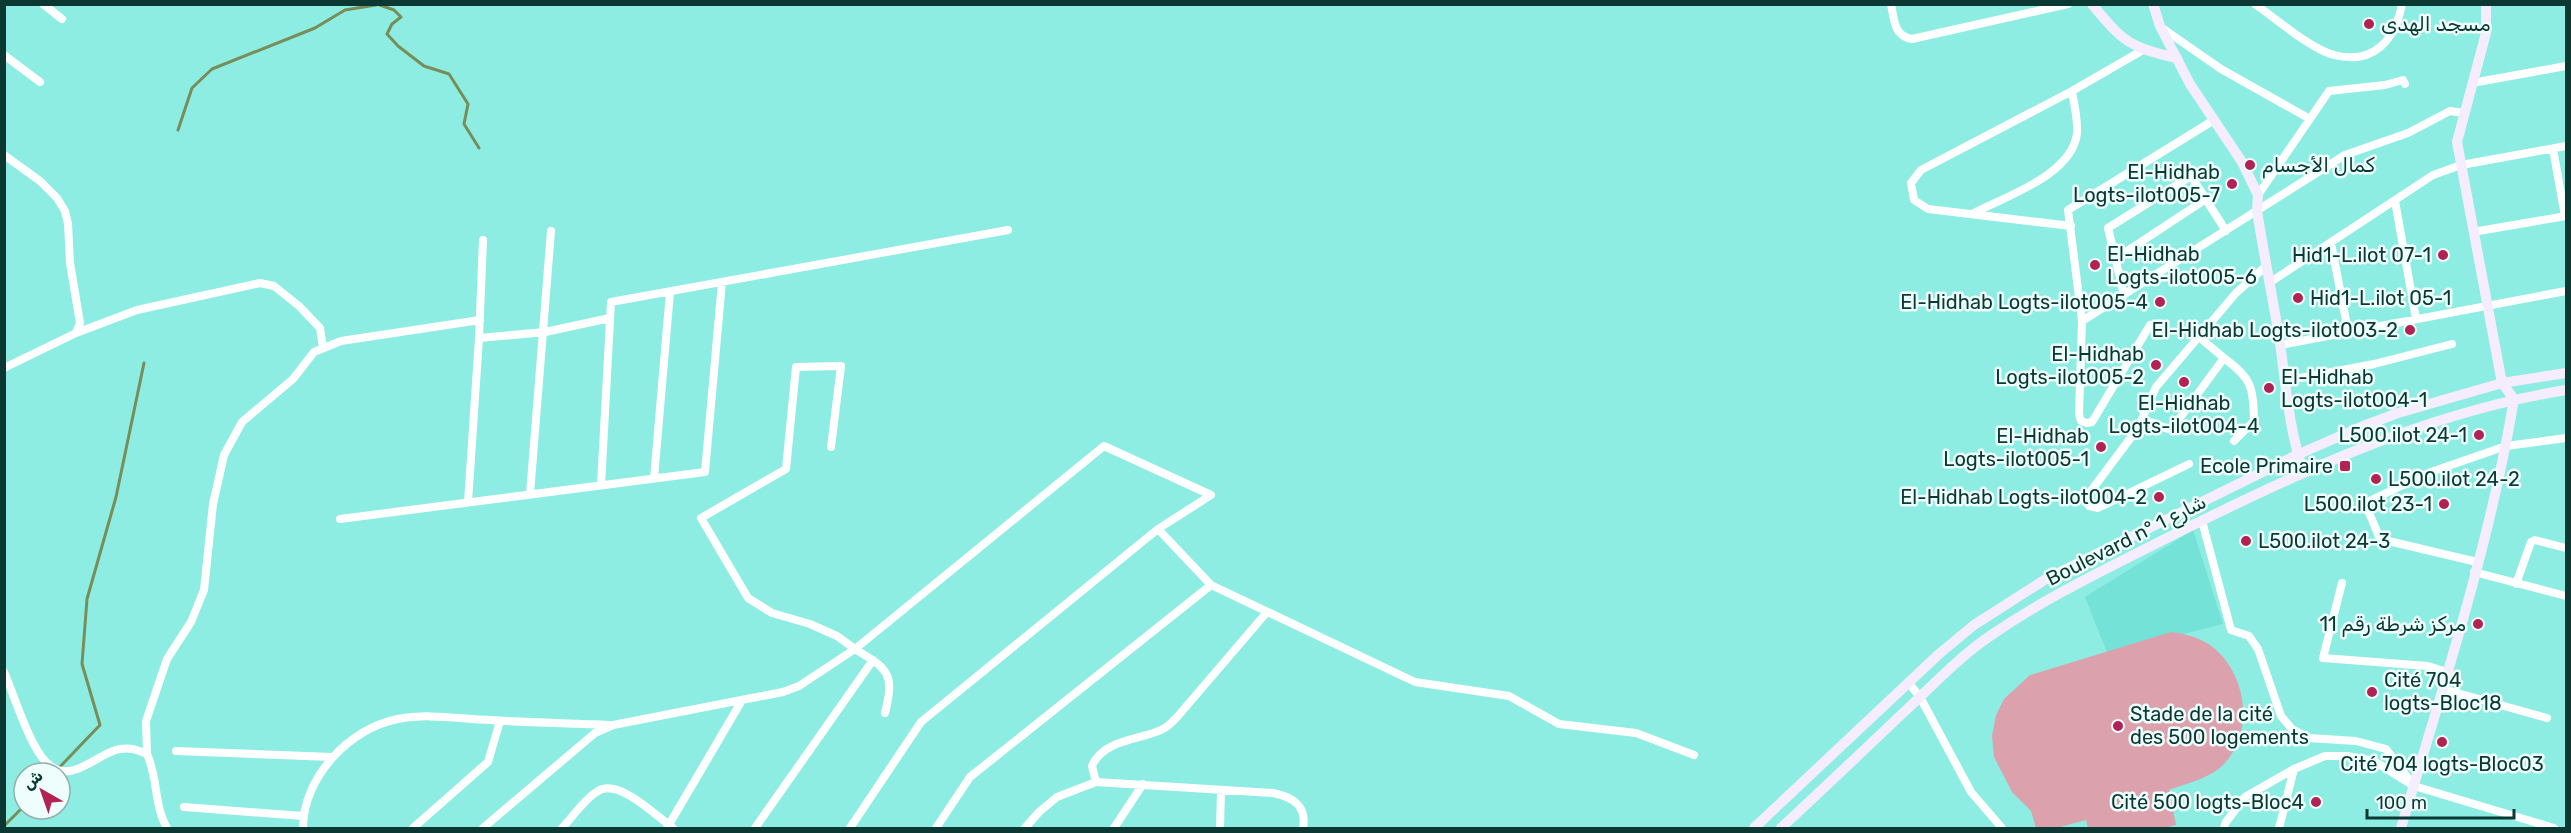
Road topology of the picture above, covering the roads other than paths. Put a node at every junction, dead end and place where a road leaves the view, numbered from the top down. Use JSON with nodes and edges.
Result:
{"nodes":[{"id":1,"x":43,"y":4,"type":"edge"},
{"id":2,"x":1891,"y":4,"type":"edge"},
{"id":3,"x":2068,"y":4,"type":"edge"},
{"id":4,"x":2092,"y":4,"type":"edge"},
{"id":5,"x":2153,"y":4,"type":"edge"},
{"id":6,"x":2255,"y":4,"type":"edge"},
{"id":7,"x":2402,"y":4,"type":"edge"},
{"id":8,"x":2486,"y":4,"type":"edge"},
{"id":9,"x":62,"y":19,"type":"dead end"},
{"id":10,"x":2160,"y":27,"type":"junction"},
{"id":11,"x":2143,"y":50,"type":"junction"},
{"id":12,"x":4,"y":56,"type":"edge"},
{"id":13,"x":2177,"y":58,"type":"junction"},
{"id":14,"x":2566,"y":66,"type":"edge"},
{"id":15,"x":40,"y":82,"type":"dead end"},
{"id":16,"x":2472,"y":83,"type":"junction"},
{"id":17,"x":2405,"y":84,"type":"dead end"},
{"id":18,"x":2072,"y":91,"type":"junction"},
{"id":19,"x":2464,"y":113,"type":"junction"},
{"id":20,"x":2310,"y":119,"type":"junction"},
{"id":21,"x":2214,"y":120,"type":"junction"},
{"id":22,"x":2566,"y":146,"type":"edge"},
{"id":23,"x":2553,"y":148,"type":"junction"},
{"id":24,"x":4,"y":155,"type":"edge"},
{"id":25,"x":2461,"y":165,"type":"junction"},
{"id":26,"x":2258,"y":195,"type":"junction"},
{"id":27,"x":2206,"y":199,"type":"junction"},
{"id":28,"x":2395,"y":201,"type":"junction"},
{"id":29,"x":2257,"y":211,"type":"junction"},
{"id":30,"x":1974,"y":213,"type":"junction"},
{"id":31,"x":2566,"y":216,"type":"edge"},
{"id":32,"x":2071,"y":226,"type":"junction"},
{"id":33,"x":1008,"y":230,"type":"dead end"},
{"id":34,"x":551,"y":231,"type":"dead end"},
{"id":35,"x":2226,"y":231,"type":"junction"},
{"id":36,"x":2473,"y":232,"type":"junction"},
{"id":37,"x":483,"y":240,"type":"dead end"},
{"id":38,"x":2331,"y":243,"type":"junction"},
{"id":39,"x":2115,"y":259,"type":"junction"},
{"id":40,"x":2266,"y":267,"type":"junction"},
{"id":41,"x":722,"y":282,"type":"junction"},
{"id":42,"x":2269,"y":283,"type":"junction"},
{"id":43,"x":2566,"y":291,"type":"edge"},
{"id":44,"x":669,"y":292,"type":"junction"},
{"id":45,"x":2124,"y":295,"type":"junction"},
{"id":46,"x":2487,"y":305,"type":"junction"},
{"id":47,"x":610,"y":318,"type":"junction"},
{"id":48,"x":2416,"y":319,"type":"junction"},
{"id":49,"x":480,"y":320,"type":"junction"},
{"id":50,"x":2082,"y":321,"type":"junction"},
{"id":51,"x":2150,"y":326,"type":"dead end"},
{"id":52,"x":2348,"y":331,"type":"junction"},
{"id":53,"x":545,"y":332,"type":"junction"},
{"id":54,"x":76,"y":333,"type":"junction"},
{"id":55,"x":2199,"y":337,"type":"junction"},
{"id":56,"x":479,"y":338,"type":"junction"},
{"id":57,"x":2452,"y":344,"type":"dead end"},
{"id":58,"x":2280,"y":345,"type":"junction"},
{"id":59,"x":323,"y":348,"type":"junction"},
{"id":60,"x":2224,"y":358,"type":"junction"},
{"id":61,"x":4,"y":368,"type":"edge"},
{"id":62,"x":2566,"y":373,"type":"edge"},
{"id":63,"x":2284,"y":381,"type":"junction"},
{"id":64,"x":2502,"y":383,"type":"junction"},
{"id":65,"x":2566,"y":390,"type":"edge"},
{"id":66,"x":2514,"y":399,"type":"junction"},
{"id":67,"x":2142,"y":419,"type":"junction"},
{"id":68,"x":2566,"y":438,"type":"edge"},
{"id":69,"x":2234,"y":441,"type":"dead end"},
{"id":70,"x":2506,"y":446,"type":"junction"},
{"id":71,"x":831,"y":447,"type":"dead end"},
{"id":72,"x":2297,"y":455,"type":"junction"},
{"id":73,"x":2189,"y":464,"type":"dead end"},
{"id":74,"x":2304,"y":473,"type":"junction"},
{"id":75,"x":654,"y":478,"type":"junction"},
{"id":76,"x":601,"y":485,"type":"junction"},
{"id":77,"x":530,"y":494,"type":"junction"},
{"id":78,"x":468,"y":502,"type":"junction"},
{"id":79,"x":340,"y":519,"type":"dead end"},
{"id":80,"x":2202,"y":520,"type":"junction"},
{"id":81,"x":1158,"y":529,"type":"junction"},
{"id":82,"x":2566,"y":548,"type":"edge"},
{"id":83,"x":2476,"y":567,"type":"junction"},
{"id":84,"x":2342,"y":584,"type":"dead end"},
{"id":85,"x":2516,"y":584,"type":"junction"},
{"id":86,"x":1211,"y":585,"type":"junction"},
{"id":87,"x":2566,"y":596,"type":"edge"},
{"id":88,"x":1267,"y":612,"type":"junction"},
{"id":89,"x":855,"y":649,"type":"junction"},
{"id":90,"x":873,"y":660,"type":"junction"},
{"id":91,"x":4,"y":672,"type":"edge"},
{"id":92,"x":2447,"y":672,"type":"junction"},
{"id":93,"x":1908,"y":682,"type":"junction"},
{"id":94,"x":2443,"y":689,"type":"junction"},
{"id":95,"x":1920,"y":697,"type":"junction"},
{"id":96,"x":741,"y":702,"type":"junction"},
{"id":97,"x":885,"y":713,"type":"dead end"},
{"id":98,"x":2547,"y":718,"type":"dead end"},
{"id":99,"x":500,"y":721,"type":"junction"},
{"id":100,"x":613,"y":725,"type":"junction"},
{"id":101,"x":176,"y":751,"type":"dead end"},
{"id":102,"x":147,"y":754,"type":"junction"},
{"id":103,"x":1694,"y":755,"type":"dead end"},
{"id":104,"x":332,"y":757,"type":"junction"},
{"id":105,"x":2294,"y":769,"type":"junction"},
{"id":106,"x":1096,"y":782,"type":"junction"},
{"id":107,"x":1143,"y":784,"type":"junction"},
{"id":108,"x":2414,"y":786,"type":"junction"},
{"id":109,"x":1221,"y":791,"type":"junction"},
{"id":110,"x":184,"y":807,"type":"dead end"},
{"id":111,"x":303,"y":816,"type":"junction"},
{"id":112,"x":670,"y":827,"type":"edge"},
{"id":113,"x":167,"y":828,"type":"edge"},
{"id":114,"x":303,"y":828,"type":"edge"},
{"id":115,"x":413,"y":828,"type":"edge"},
{"id":116,"x":483,"y":828,"type":"edge"},
{"id":117,"x":562,"y":828,"type":"edge"},
{"id":118,"x":755,"y":828,"type":"edge"},
{"id":119,"x":850,"y":828,"type":"edge"},
{"id":120,"x":936,"y":828,"type":"edge"},
{"id":121,"x":1025,"y":828,"type":"edge"},
{"id":122,"x":1114,"y":828,"type":"edge"},
{"id":123,"x":1220,"y":828,"type":"edge"},
{"id":124,"x":1303,"y":828,"type":"edge"},
{"id":125,"x":1754,"y":828,"type":"edge"},
{"id":126,"x":1780,"y":828,"type":"edge"},
{"id":127,"x":2002,"y":828,"type":"edge"},
{"id":128,"x":2224,"y":828,"type":"edge"},
{"id":129,"x":2279,"y":828,"type":"edge"},
{"id":130,"x":2401,"y":828,"type":"edge"},
{"id":131,"x":2554,"y":828,"type":"edge"}],
"edges":[{"from":1,"to":9,"type":"street"},
{"from":2,"to":3,"type":"street"},
{"from":4,"to":11,"type":"main road"},
{"from":5,"to":10,"type":"main road"},
{"from":6,"to":7,"type":"street"},
{"from":8,"to":16,"type":"main road"},
{"from":10,"to":13,"type":"main road"},
{"from":10,"to":20,"type":"street"},
{"from":11,"to":13,"type":"main road"},
{"from":11,"to":18,"type":"street"},
{"from":12,"to":15,"type":"street"},
{"from":13,"to":21,"type":"main road"},
{"from":14,"to":16,"type":"street"},
{"from":16,"to":19,"type":"main road"},
{"from":17,"to":20,"type":"street"},
{"from":18,"to":30,"type":"street"},
{"from":18,"to":30,"type":"street"},
{"from":19,"to":25,"type":"main road"},
{"from":19,"to":29,"type":"street"},
{"from":20,"to":26,"type":"street"},
{"from":21,"to":26,"type":"main road"},
{"from":21,"to":32,"type":"street"},
{"from":22,"to":23,"type":"street"},
{"from":23,"to":25,"type":"street"},
{"from":23,"to":31,"type":"street"},
{"from":24,"to":54,"type":"street"},
{"from":25,"to":28,"type":"street"},
{"from":25,"to":36,"type":"main road"},
{"from":26,"to":29,"type":"main road"},
{"from":27,"to":35,"type":"street"},
{"from":27,"to":39,"type":"street"},
{"from":27,"to":39,"type":"street"},
{"from":28,"to":38,"type":"street"},
{"from":28,"to":48,"type":"street"},
{"from":29,"to":35,"type":"street"},
{"from":29,"to":40,"type":"main road"},
{"from":30,"to":32,"type":"street"},
{"from":31,"to":36,"type":"street"},
{"from":32,"to":50,"type":"street"},
{"from":33,"to":41,"type":"street"},
{"from":34,"to":53,"type":"street"},
{"from":35,"to":45,"type":"street"},
{"from":36,"to":46,"type":"main road"},
{"from":37,"to":49,"type":"street"},
{"from":38,"to":42,"type":"street"},
{"from":38,"to":52,"type":"street"},
{"from":39,"to":45,"type":"street"},
{"from":40,"to":42,"type":"main road"},
{"from":40,"to":55,"type":"street"},
{"from":41,"to":44,"type":"street"},
{"from":41,"to":75,"type":"street"},
{"from":42,"to":58,"type":"main road"},
{"from":43,"to":46,"type":"street"},
{"from":44,"to":47,"type":"street"},
{"from":44,"to":75,"type":"street"},
{"from":45,"to":50,"type":"street"},
{"from":46,"to":48,"type":"street"},
{"from":46,"to":64,"type":"main road"},
{"from":47,"to":53,"type":"street"},
{"from":47,"to":76,"type":"street"},
{"from":48,"to":52,"type":"street"},
{"from":49,"to":56,"type":"street"},
{"from":49,"to":59,"type":"street"},
{"from":50,"to":51,"type":"street"},
{"from":52,"to":58,"type":"street"},
{"from":53,"to":56,"type":"street"},
{"from":53,"to":77,"type":"street"},
{"from":54,"to":59,"type":"street"},
{"from":54,"to":61,"type":"street"},
{"from":55,"to":60,"type":"street"},
{"from":55,"to":67,"type":"street"},
{"from":56,"to":78,"type":"street"},
{"from":57,"to":63,"type":"street"},
{"from":58,"to":63,"type":"main road"},
{"from":59,"to":102,"type":"street"},
{"from":60,"to":67,"type":"street"},
{"from":60,"to":69,"type":"street"},
{"from":62,"to":64,"type":"main road","name":"Boulevard n° شارع 1"},
{"from":63,"to":72,"type":"main road"},
{"from":64,"to":66,"type":"main road"},
{"from":64,"to":72,"type":"main road","name":"Boulevard n° شارع 1"},
{"from":65,"to":66,"type":"main road","name":"Boulevard n° شارع 1"},
{"from":66,"to":70,"type":"main road"},
{"from":66,"to":74,"type":"main road","name":"Boulevard n° شارع 1"},
{"from":67,"to":73,"type":"street"},
{"from":68,"to":70,"type":"street"},
{"from":70,"to":83,"type":"main road"},
{"from":70,"to":83,"type":"street"},
{"from":71,"to":89,"type":"street"},
{"from":72,"to":74,"type":"main road"},
{"from":72,"to":93,"type":"main road","name":"Boulevard n° شارع 1"},
{"from":74,"to":80,"type":"main road","name":"Boulevard n° شارع 1"},
{"from":75,"to":76,"type":"street"},
{"from":76,"to":77,"type":"street"},
{"from":77,"to":78,"type":"street"},
{"from":78,"to":79,"type":"street"},
{"from":80,"to":95,"type":"main road","name":"Boulevard n° شارع 1"},
{"from":80,"to":108,"type":"street"},
{"from":81,"to":86,"type":"street"},
{"from":81,"to":89,"type":"street"},
{"from":81,"to":119,"type":"street"},
{"from":82,"to":85,"type":"street"},
{"from":83,"to":85,"type":"street"},
{"from":83,"to":92,"type":"main road"},
{"from":84,"to":92,"type":"street"},
{"from":85,"to":87,"type":"street"},
{"from":86,"to":88,"type":"street"},
{"from":86,"to":120,"type":"street"},
{"from":88,"to":103,"type":"street"},
{"from":88,"to":106,"type":"street"},
{"from":89,"to":90,"type":"street"},
{"from":89,"to":96,"type":"street"},
{"from":90,"to":97,"type":"street"},
{"from":90,"to":118,"type":"street"},
{"from":91,"to":102,"type":"street"},
{"from":92,"to":94,"type":"main road"},
{"from":93,"to":95,"type":"street"},
{"from":93,"to":125,"type":"main road","name":"Boulevard n° شارع 1"},
{"from":94,"to":98,"type":"street"},
{"from":94,"to":108,"type":"main road"},
{"from":95,"to":126,"type":"main road","name":"Boulevard n° شارع 1"},
{"from":95,"to":127,"type":"street"},
{"from":96,"to":100,"type":"street"},
{"from":96,"to":112,"type":"street"},
{"from":99,"to":100,"type":"street"},
{"from":99,"to":104,"type":"street"},
{"from":99,"to":115,"type":"street"},
{"from":100,"to":116,"type":"street"},
{"from":101,"to":104,"type":"street"},
{"from":102,"to":113,"type":"street"},
{"from":104,"to":111,"type":"street"},
{"from":105,"to":108,"type":"street"},
{"from":105,"to":128,"type":"street"},
{"from":105,"to":129,"type":"street"},
{"from":106,"to":107,"type":"street"},
{"from":106,"to":121,"type":"street"},
{"from":107,"to":109,"type":"street"},
{"from":107,"to":122,"type":"street"},
{"from":108,"to":130,"type":"main road"},
{"from":108,"to":131,"type":"street"},
{"from":109,"to":123,"type":"street"},
{"from":109,"to":124,"type":"street"},
{"from":110,"to":111,"type":"street"},
{"from":111,"to":114,"type":"street"},
{"from":112,"to":117,"type":"street"}]}
